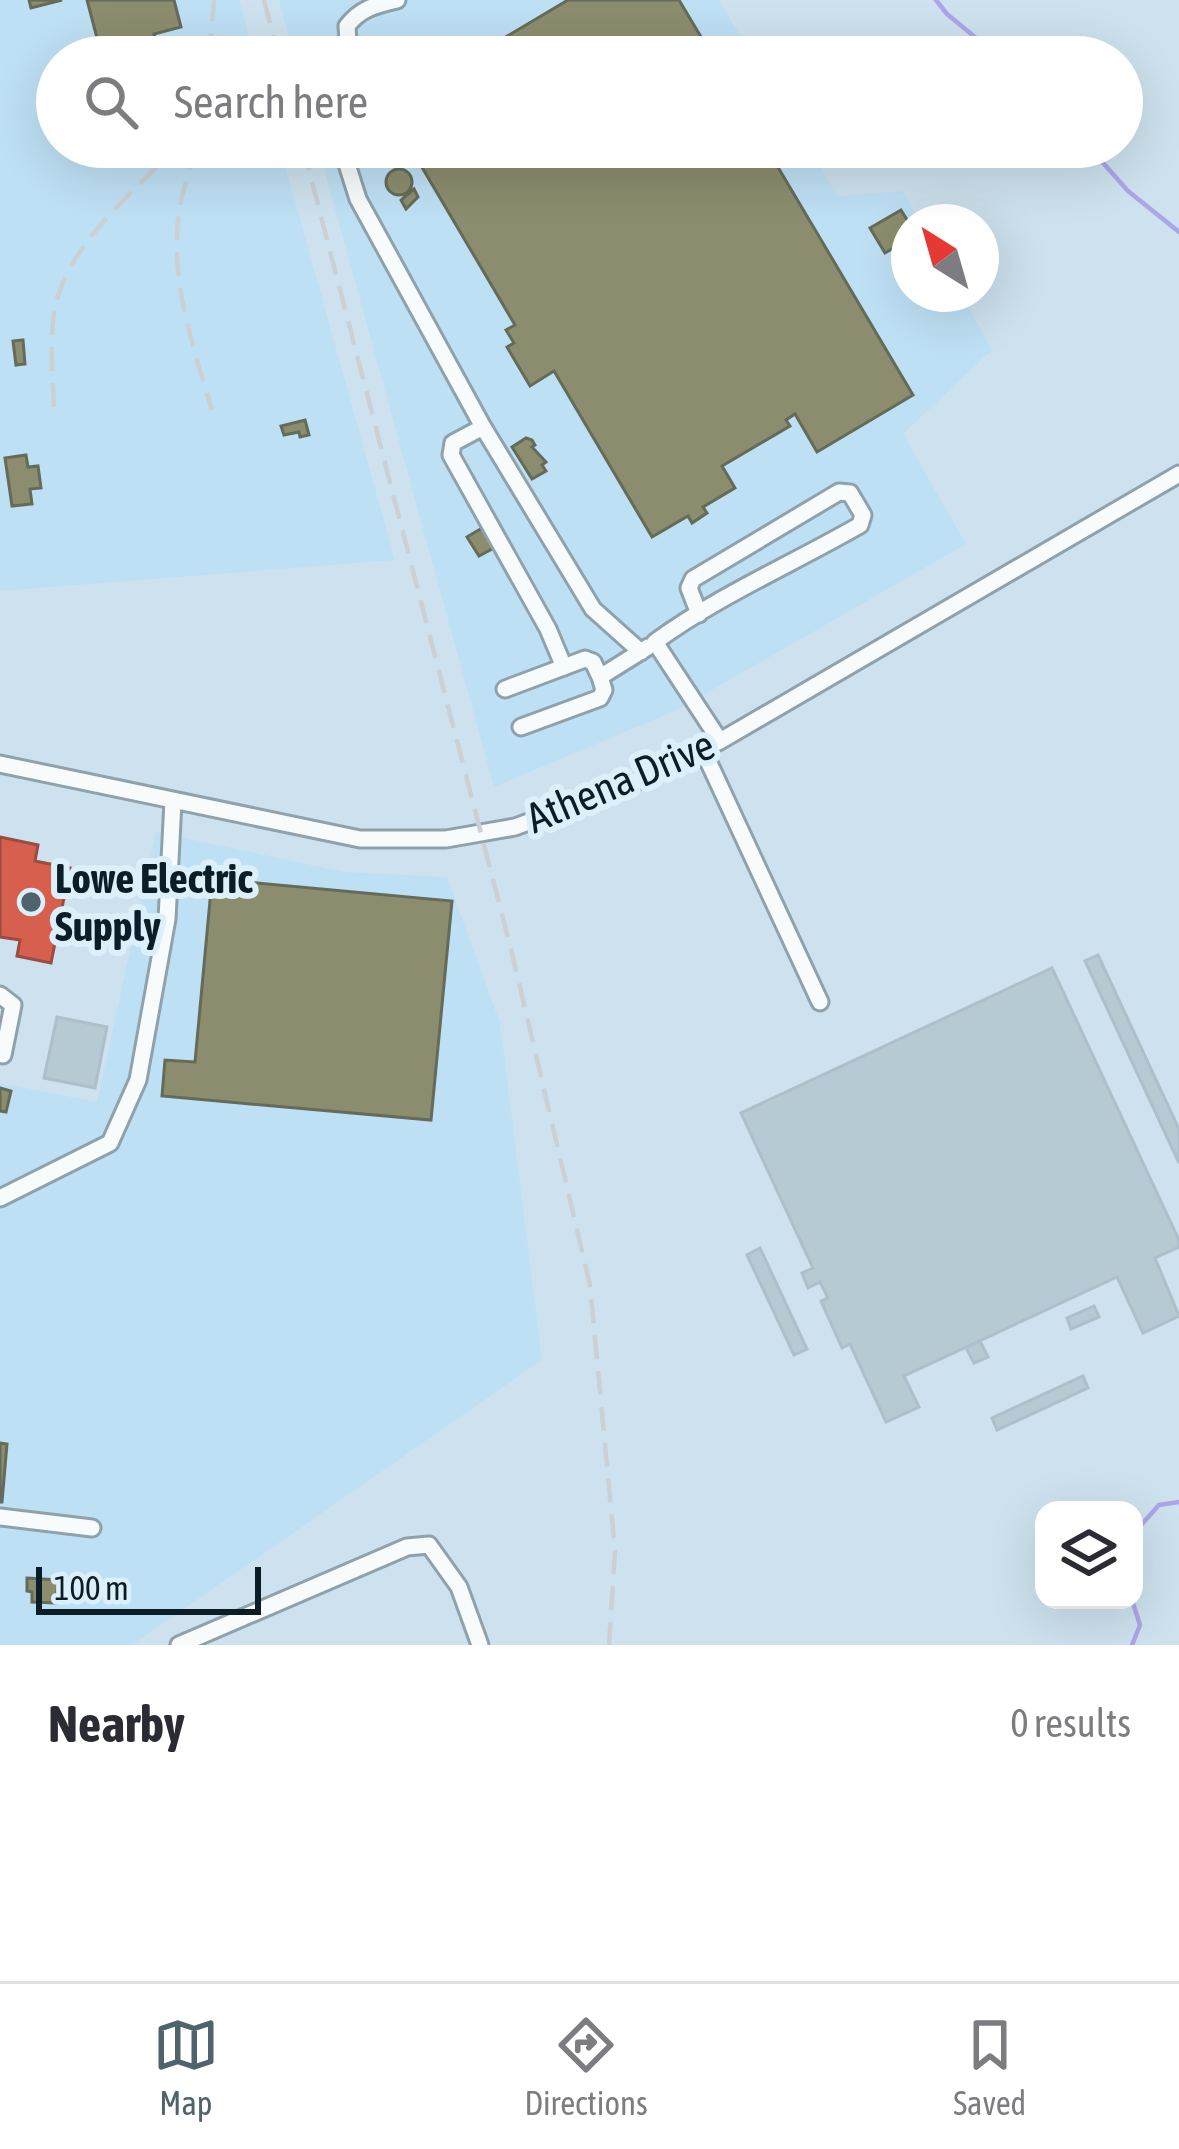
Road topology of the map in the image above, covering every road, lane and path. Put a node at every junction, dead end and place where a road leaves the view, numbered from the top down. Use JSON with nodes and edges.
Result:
{"nodes":[{"id":1,"x":397,"y":0,"type":"edge"},
{"id":2,"x":345,"y":36,"type":"edge"},
{"id":3,"x":348,"y":168,"type":"edge"},
{"id":4,"x":483,"y":427,"type":"junction"},
{"id":5,"x":1179,"y":474,"type":"edge"},
{"id":6,"x":700,"y":614,"type":"junction"},
{"id":7,"x":648,"y":647,"type":"junction"},
{"id":8,"x":564,"y":667,"type":"junction"},
{"id":9,"x":600,"y":677,"type":"junction"},
{"id":10,"x":505,"y":689,"type":"dead end"},
{"id":11,"x":521,"y":727,"type":"dead end"},
{"id":12,"x":720,"y":741,"type":"junction"},
{"id":13,"x":703,"y":750,"type":"junction"},
{"id":14,"x":0,"y":764,"type":"edge"},
{"id":15,"x":173,"y":801,"type":"junction"},
{"id":16,"x":0,"y":995,"type":"edge"},
{"id":17,"x":820,"y":1002,"type":"dead end"},
{"id":18,"x":4,"y":1055,"type":"dead end"},
{"id":19,"x":0,"y":1198,"type":"edge"},
{"id":20,"x":0,"y":1517,"type":"edge"},
{"id":21,"x":92,"y":1528,"type":"dead end"},
{"id":22,"x":179,"y":1645,"type":"edge"},
{"id":23,"x":480,"y":1645,"type":"edge"}],
"edges":[{"from":1,"to":2,"type":"street"},
{"from":3,"to":4,"type":"street"},
{"from":4,"to":7,"type":"street"},
{"from":4,"to":8,"type":"street"},
{"from":5,"to":12,"type":"street","name":"Athena Drive"},
{"from":6,"to":6,"type":"street"},
{"from":6,"to":7,"type":"street"},
{"from":7,"to":9,"type":"street"},
{"from":7,"to":12,"type":"street"},
{"from":8,"to":9,"type":"street"},
{"from":8,"to":10,"type":"street"},
{"from":9,"to":11,"type":"street"},
{"from":12,"to":13,"type":"street","name":"Athena Drive"},
{"from":13,"to":15,"type":"street","name":"Athena Drive"},
{"from":13,"to":17,"type":"street"},
{"from":14,"to":15,"type":"street","name":"Athena Drive"},
{"from":15,"to":19,"type":"street"},
{"from":16,"to":18,"type":"street"},
{"from":20,"to":21,"type":"street"},
{"from":22,"to":23,"type":"street"}]}
